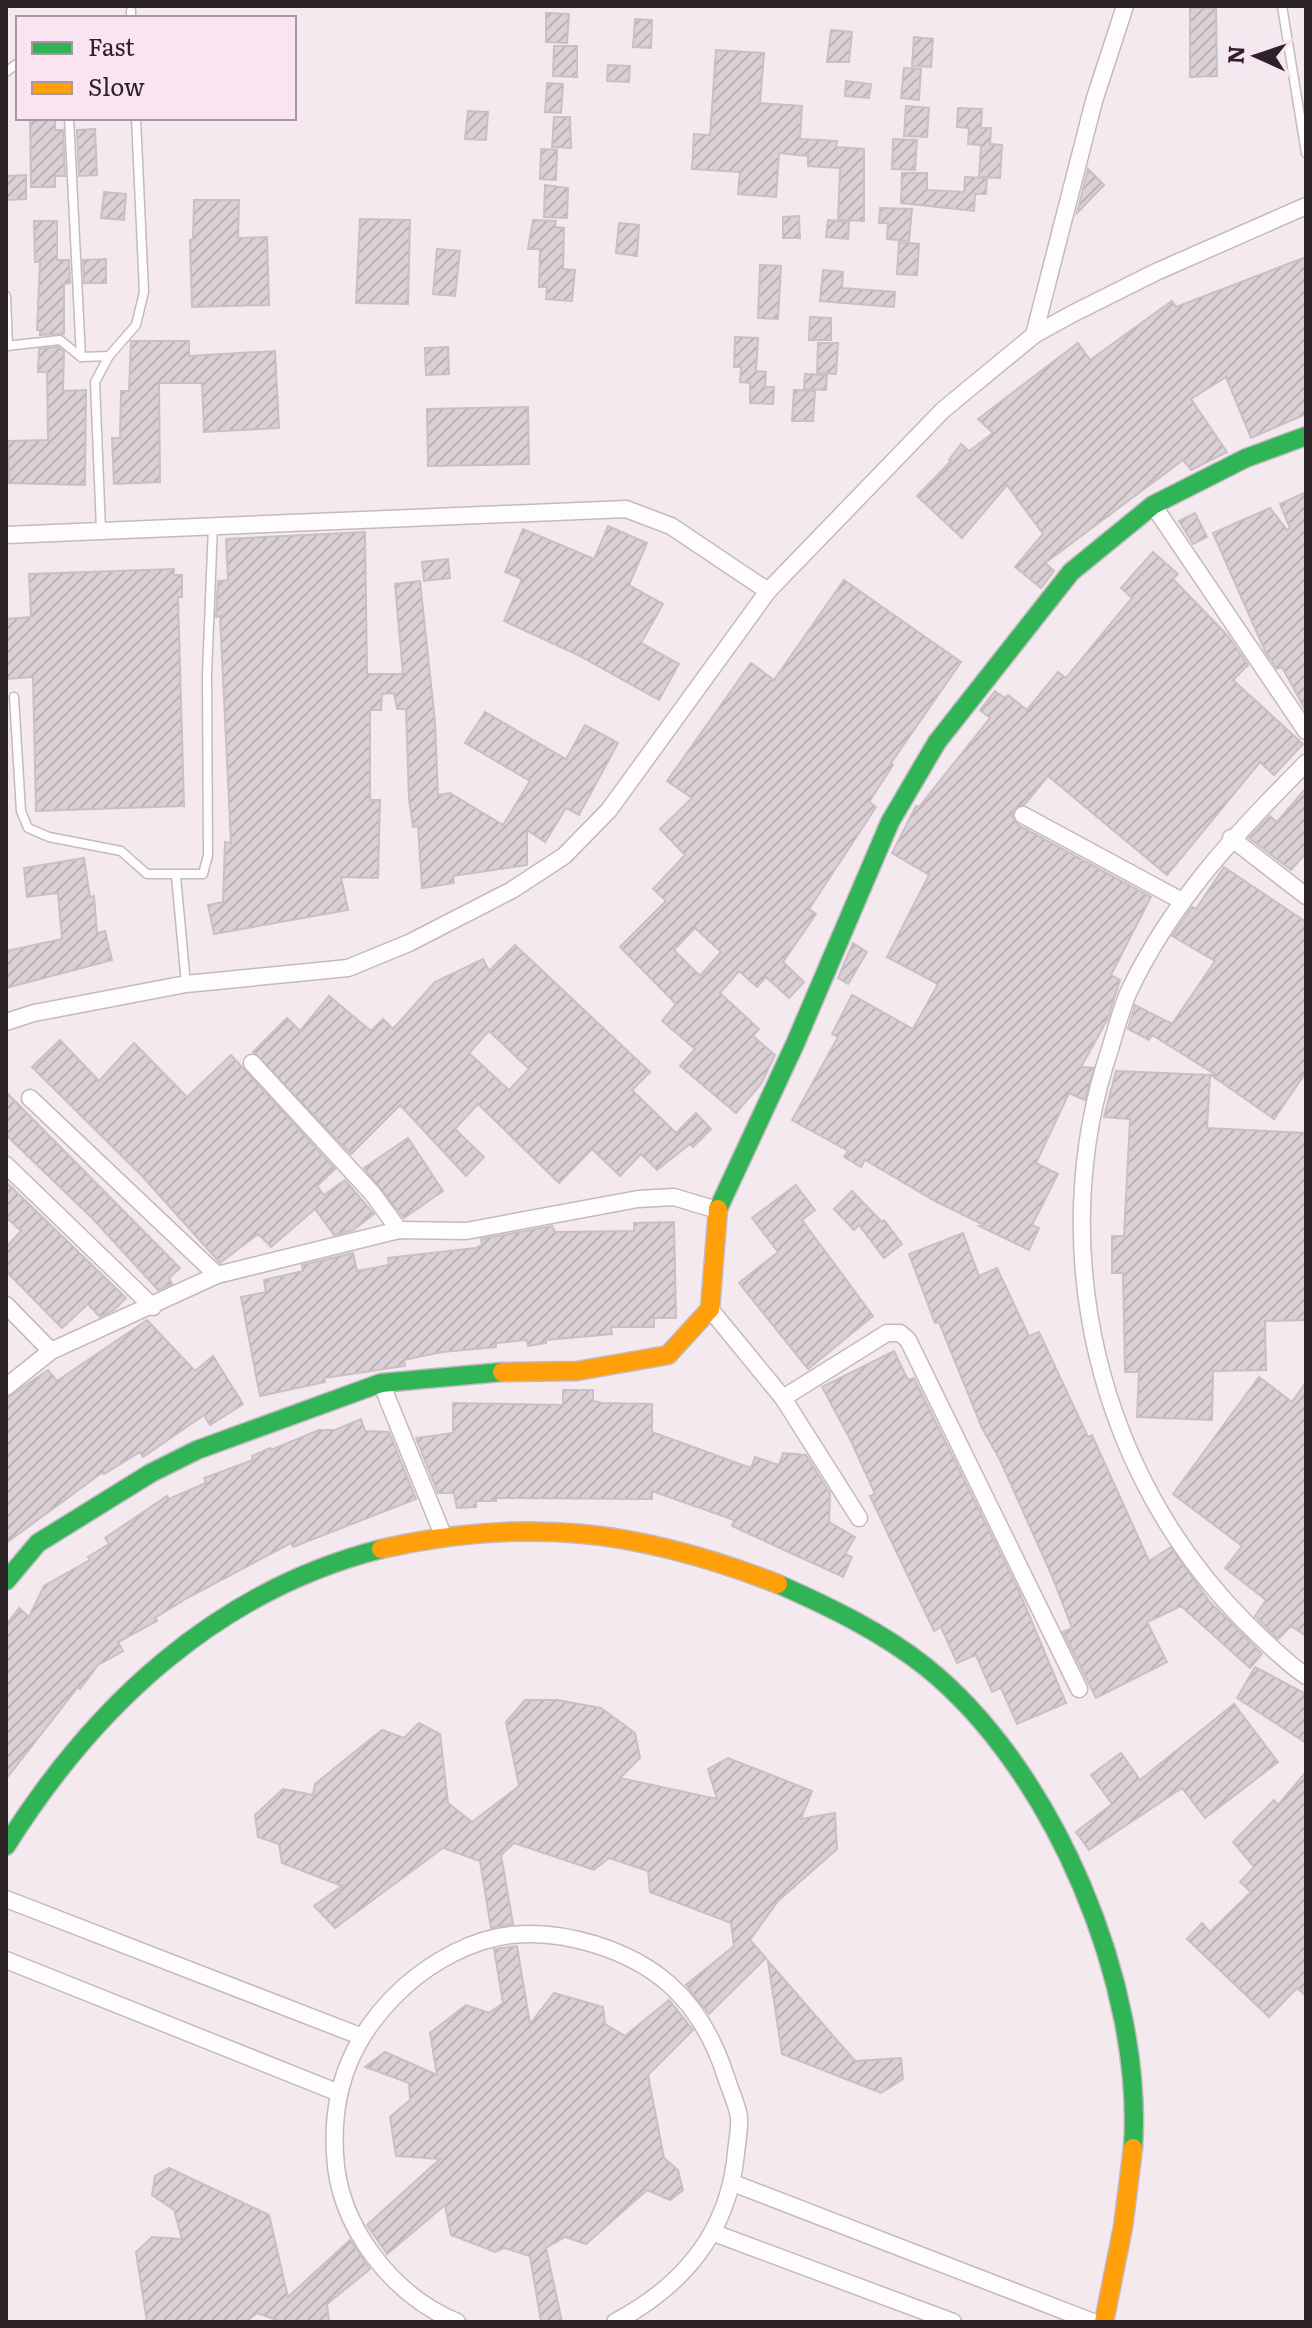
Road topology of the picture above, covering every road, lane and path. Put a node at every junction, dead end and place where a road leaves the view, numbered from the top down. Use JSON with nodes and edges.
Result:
{"nodes":[{"id":1,"x":1125,"y":6,"type":"edge"},
{"id":2,"x":1282,"y":6,"type":"edge"},
{"id":3,"x":13,"y":63,"type":"edge"},
{"id":4,"x":6,"y":72,"type":"edge"},
{"id":5,"x":69,"y":120,"type":"edge"},
{"id":6,"x":136,"y":120,"type":"edge"},
{"id":7,"x":1306,"y":153,"type":"edge"},
{"id":8,"x":1306,"y":206,"type":"edge"},
{"id":9,"x":6,"y":296,"type":"edge"},
{"id":10,"x":1034,"y":335,"type":"junction"},
{"id":11,"x":7,"y":346,"type":"edge"},
{"id":12,"x":109,"y":356,"type":"junction"},
{"id":13,"x":81,"y":357,"type":"junction"},
{"id":14,"x":1306,"y":436,"type":"edge"},
{"id":15,"x":1153,"y":505,"type":"junction"},
{"id":16,"x":213,"y":525,"type":"junction"},
{"id":17,"x":101,"y":530,"type":"junction"},
{"id":18,"x":6,"y":535,"type":"edge"},
{"id":19,"x":768,"y":591,"type":"junction"},
{"id":20,"x":14,"y":697,"type":"dead end"},
{"id":21,"x":1306,"y":731,"type":"edge"},
{"id":22,"x":1306,"y":763,"type":"edge"},
{"id":23,"x":1023,"y":815,"type":"dead end"},
{"id":24,"x":1231,"y":838,"type":"junction"},
{"id":25,"x":176,"y":876,"type":"junction"},
{"id":26,"x":1306,"y":896,"type":"edge"},
{"id":27,"x":1180,"y":900,"type":"junction"},
{"id":28,"x":186,"y":984,"type":"junction"},
{"id":29,"x":6,"y":1022,"type":"edge"},
{"id":30,"x":252,"y":1063,"type":"dead end"},
{"id":31,"x":30,"y":1098,"type":"dead end"},
{"id":32,"x":6,"y":1165,"type":"edge"},
{"id":33,"x":717,"y":1210,"type":"junction"},
{"id":34,"x":399,"y":1230,"type":"junction"},
{"id":35,"x":217,"y":1275,"type":"junction"},
{"id":36,"x":6,"y":1305,"type":"edge"},
{"id":37,"x":153,"y":1307,"type":"junction"},
{"id":38,"x":710,"y":1309,"type":"junction"},
{"id":39,"x":51,"y":1351,"type":"junction"},
{"id":40,"x":381,"y":1383,"type":"junction"},
{"id":41,"x":6,"y":1387,"type":"edge"},
{"id":42,"x":783,"y":1398,"type":"junction"},
{"id":43,"x":859,"y":1518,"type":"dead end"},
{"id":44,"x":443,"y":1535,"type":"junction"},
{"id":45,"x":6,"y":1581,"type":"edge"},
{"id":46,"x":1306,"y":1676,"type":"edge"},
{"id":47,"x":1079,"y":1689,"type":"dead end"},
{"id":48,"x":6,"y":1846,"type":"edge"},
{"id":49,"x":6,"y":1899,"type":"edge"},
{"id":50,"x":6,"y":1960,"type":"edge"},
{"id":51,"x":360,"y":2036,"type":"junction"},
{"id":52,"x":339,"y":2093,"type":"junction"},
{"id":53,"x":733,"y":2183,"type":"junction"},
{"id":54,"x":714,"y":2233,"type":"junction"},
{"id":55,"x":457,"y":2322,"type":"edge"},
{"id":56,"x":615,"y":2322,"type":"edge"},
{"id":57,"x":953,"y":2322,"type":"edge"},
{"id":58,"x":1093,"y":2322,"type":"edge"},
{"id":59,"x":1104,"y":2322,"type":"edge"}],
"edges":[{"from":1,"to":10,"type":"street"},
{"from":2,"to":7,"type":"lane"},
{"from":3,"to":4,"type":"lane"},
{"from":5,"to":13,"type":"lane"},
{"from":6,"to":12,"type":"lane"},
{"from":8,"to":10,"type":"street"},
{"from":9,"to":11,"type":"lane"},
{"from":10,"to":19,"type":"street"},
{"from":11,"to":13,"type":"lane"},
{"from":12,"to":13,"type":"lane"},
{"from":12,"to":17,"type":"lane"},
{"from":14,"to":15,"type":"street"},
{"from":15,"to":21,"type":"street"},
{"from":15,"to":33,"type":"street"},
{"from":16,"to":17,"type":"street"},
{"from":16,"to":19,"type":"street"},
{"from":16,"to":25,"type":"lane"},
{"from":17,"to":18,"type":"street"},
{"from":19,"to":28,"type":"street"},
{"from":20,"to":25,"type":"lane"},
{"from":22,"to":24,"type":"street"},
{"from":23,"to":27,"type":"street"},
{"from":24,"to":26,"type":"street"},
{"from":24,"to":27,"type":"street"},
{"from":25,"to":28,"type":"lane"},
{"from":27,"to":46,"type":"street"},
{"from":28,"to":29,"type":"street"},
{"from":30,"to":34,"type":"street"},
{"from":31,"to":35,"type":"street"},
{"from":32,"to":37,"type":"street"},
{"from":33,"to":34,"type":"street"},
{"from":33,"to":38,"type":"street"},
{"from":34,"to":35,"type":"street"},
{"from":35,"to":37,"type":"street"},
{"from":36,"to":39,"type":"street"},
{"from":37,"to":39,"type":"street"},
{"from":38,"to":40,"type":"street"},
{"from":38,"to":42,"type":"street"},
{"from":39,"to":41,"type":"street"},
{"from":40,"to":44,"type":"street"},
{"from":40,"to":45,"type":"street"},
{"from":42,"to":43,"type":"street"},
{"from":42,"to":47,"type":"street"},
{"from":44,"to":48,"type":"street"},
{"from":44,"to":59,"type":"street"},
{"from":49,"to":51,"type":"street"},
{"from":50,"to":52,"type":"street"},
{"from":51,"to":52,"type":"street"},
{"from":51,"to":53,"type":"street"},
{"from":52,"to":55,"type":"street"},
{"from":53,"to":54,"type":"street"},
{"from":53,"to":58,"type":"street"},
{"from":54,"to":56,"type":"street"},
{"from":54,"to":57,"type":"street"}]}
